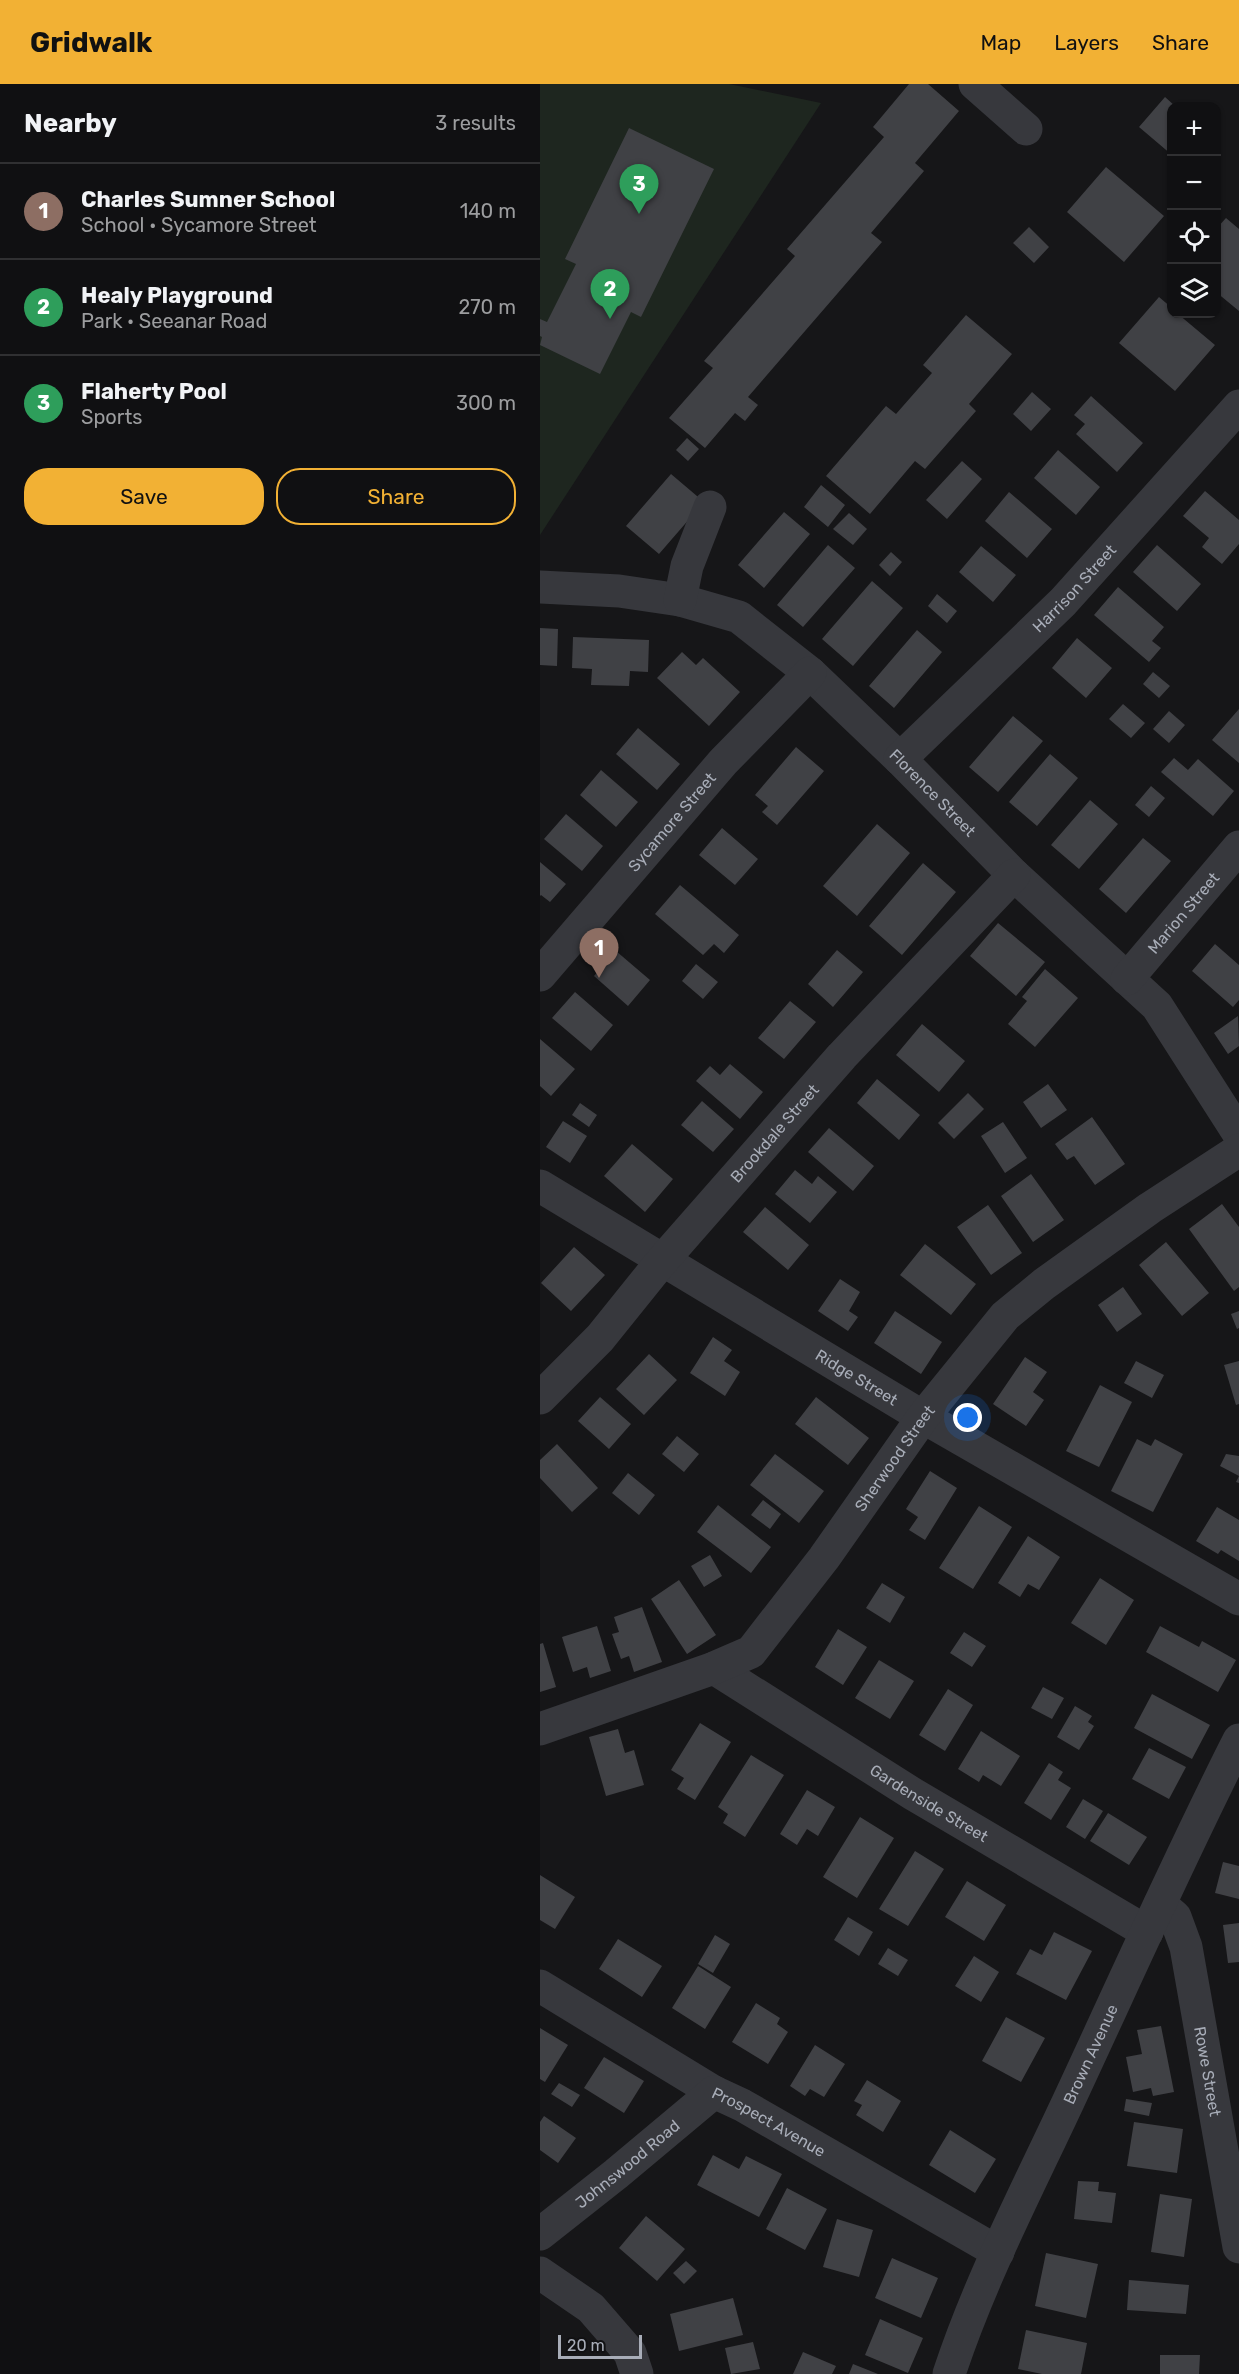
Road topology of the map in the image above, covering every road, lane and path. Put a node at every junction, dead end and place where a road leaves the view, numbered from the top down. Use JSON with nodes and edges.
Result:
{"nodes":[{"id":1,"x":975,"y":84,"type":"edge"},
{"id":2,"x":1026,"y":129,"type":"dead end"},
{"id":3,"x":1239,"y":406,"type":"edge"},
{"id":4,"x":710,"y":507,"type":"dead end"},
{"id":5,"x":540,"y":587,"type":"edge"},
{"id":6,"x":680,"y":600,"type":"junction"},
{"id":7,"x":810,"y":673,"type":"junction"},
{"id":8,"x":900,"y":759,"type":"junction"},
{"id":9,"x":1239,"y":847,"type":"edge"},
{"id":10,"x":1014,"y":875,"type":"junction"},
{"id":11,"x":540,"y":975,"type":"edge"},
{"id":12,"x":1127,"y":979,"type":"junction"},
{"id":13,"x":1239,"y":1134,"type":"edge"},
{"id":14,"x":1239,"y":1150,"type":"edge"},
{"id":15,"x":540,"y":1186,"type":"edge"},
{"id":16,"x":662,"y":1261,"type":"junction"},
{"id":17,"x":540,"y":1398,"type":"edge"},
{"id":18,"x":923,"y":1418,"type":"junction"},
{"id":19,"x":1239,"y":1599,"type":"edge"},
{"id":20,"x":714,"y":1668,"type":"junction"},
{"id":21,"x":540,"y":1729,"type":"edge"},
{"id":22,"x":1235,"y":1757,"type":"edge"},
{"id":23,"x":1153,"y":1918,"type":"junction"},
{"id":24,"x":540,"y":1986,"type":"edge"},
{"id":25,"x":1225,"y":2087,"type":"edge"},
{"id":26,"x":714,"y":2092,"type":"junction"},
{"id":27,"x":540,"y":2234,"type":"edge"},
{"id":28,"x":1239,"y":2247,"type":"edge"},
{"id":29,"x":998,"y":2252,"type":"junction"},
{"id":30,"x":540,"y":2273,"type":"edge"},
{"id":31,"x":636,"y":2374,"type":"edge"},
{"id":32,"x":949,"y":2374,"type":"edge"}],
"edges":[{"from":1,"to":2,"type":"street"},
{"from":3,"to":8,"type":"street","name":"Harrison Street"},
{"from":4,"to":6,"type":"street"},
{"from":5,"to":6,"type":"street","name":"Florence Street"},
{"from":6,"to":7,"type":"street","name":"Florence Street"},
{"from":7,"to":8,"type":"street","name":"Florence Street"},
{"from":7,"to":11,"type":"street","name":"Sycamore Street"},
{"from":8,"to":10,"type":"street","name":"Florence Street"},
{"from":9,"to":12,"type":"street","name":"Marion Street"},
{"from":10,"to":12,"type":"street","name":"Florence Street"},
{"from":10,"to":16,"type":"street","name":"Brookdale Street"},
{"from":12,"to":13,"type":"street","name":"Florence Street"},
{"from":14,"to":18,"type":"street","name":"Sherwood Street"},
{"from":15,"to":16,"type":"street","name":"Ridge Street"},
{"from":16,"to":17,"type":"street","name":"Brookdale Street"},
{"from":16,"to":18,"type":"street","name":"Ridge Street"},
{"from":18,"to":19,"type":"street","name":"Ridge Street"},
{"from":18,"to":20,"type":"street","name":"Sherwood Street"},
{"from":20,"to":21,"type":"street","name":"Sherwood Street"},
{"from":20,"to":23,"type":"street","name":"Gardenside Street"},
{"from":22,"to":23,"type":"street","name":"Brown Avenue"},
{"from":23,"to":25,"type":"street","name":"Rowe Street"},
{"from":23,"to":29,"type":"street","name":"Brown Avenue"},
{"from":24,"to":26,"type":"street","name":"Prospect Avenue"},
{"from":25,"to":28,"type":"street","name":"Rowe Street"},
{"from":26,"to":27,"type":"street","name":"Johnswood Road"},
{"from":26,"to":29,"type":"street","name":"Prospect Avenue"},
{"from":29,"to":32,"type":"street","name":"Brown Avenue"},
{"from":30,"to":31,"type":"street"}]}
